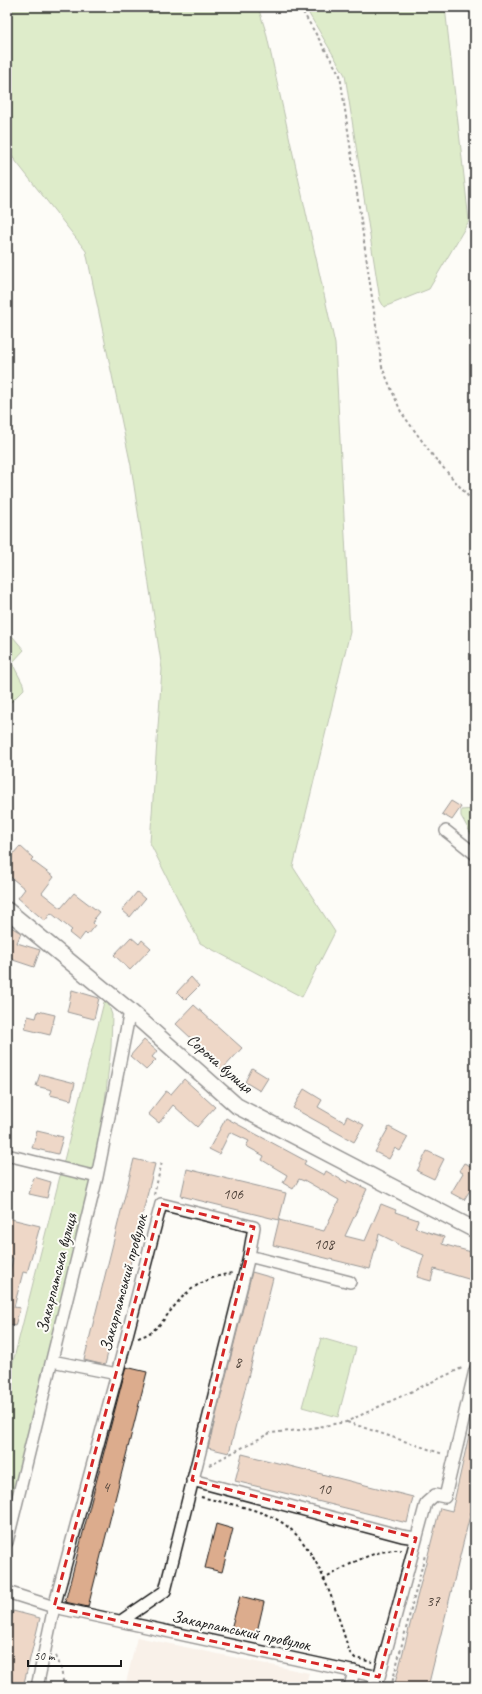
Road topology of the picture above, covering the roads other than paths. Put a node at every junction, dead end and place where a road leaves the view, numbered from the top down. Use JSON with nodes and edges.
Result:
{"nodes":[{"id":1,"x":446,"y":831,"type":"dead end"},
{"id":2,"x":475,"y":854,"type":"edge"},
{"id":3,"x":7,"y":910,"type":"edge"},
{"id":4,"x":130,"y":1011,"type":"junction"},
{"id":5,"x":7,"y":1155,"type":"edge"},
{"id":6,"x":97,"y":1177,"type":"junction"},
{"id":7,"x":475,"y":1230,"type":"edge"},
{"id":8,"x":249,"y":1256,"type":"junction"},
{"id":9,"x":350,"y":1282,"type":"dead end"},
{"id":10,"x":52,"y":1361,"type":"junction"},
{"id":11,"x":471,"y":1368,"type":"edge"},
{"id":12,"x":116,"y":1374,"type":"junction"},
{"id":13,"x":193,"y":1477,"type":"junction"},
{"id":14,"x":11,"y":1513,"type":"edge"},
{"id":15,"x":416,"y":1538,"type":"junction"},
{"id":16,"x":7,"y":1542,"type":"edge"},
{"id":17,"x":7,"y":1592,"type":"edge"},
{"id":18,"x":54,"y":1607,"type":"junction"},
{"id":19,"x":121,"y":1621,"type":"junction"},
{"id":20,"x":354,"y":1671,"type":"junction"},
{"id":21,"x":37,"y":1687,"type":"edge"},
{"id":22,"x":350,"y":1687,"type":"edge"}],
"edges":[{"from":1,"to":2,"type":"street"},
{"from":3,"to":4,"type":"main road","name":"Сороча вулиця"},
{"from":4,"to":6,"type":"street","name":"Закарпатська вулиця"},
{"from":4,"to":7,"type":"main road","name":"Сороча вулиця"},
{"from":5,"to":6,"type":"street"},
{"from":6,"to":10,"type":"street","name":"Закарпатська вулиця"},
{"from":8,"to":9,"type":"street"},
{"from":8,"to":12,"type":"street","name":"Закарпатський провулок"},
{"from":8,"to":13,"type":"street","name":"Закарпатський провулок"},
{"from":10,"to":12,"type":"street","name":"Закарпатський провулок"},
{"from":10,"to":14,"type":"street","name":"Закарпатська вулиця"},
{"from":11,"to":15,"type":"street","name":"Закарпатський провулок"},
{"from":12,"to":18,"type":"street","name":"Закарпатський провулок"},
{"from":13,"to":15,"type":"street"},
{"from":13,"to":19,"type":"street","name":"Закарпатський провулок"},
{"from":14,"to":16,"type":"street","name":"Закарпатська вулиця"},
{"from":15,"to":20,"type":"street","name":"Закарпатський провулок"},
{"from":17,"to":18,"type":"street","name":"Закарпатський провулок"},
{"from":18,"to":19,"type":"street","name":"Закарпатський провулок"},
{"from":18,"to":21,"type":"street","name":"Закарпатський провулок"},
{"from":19,"to":20,"type":"street","name":"Закарпатський провулок"},
{"from":20,"to":22,"type":"street"}]}
